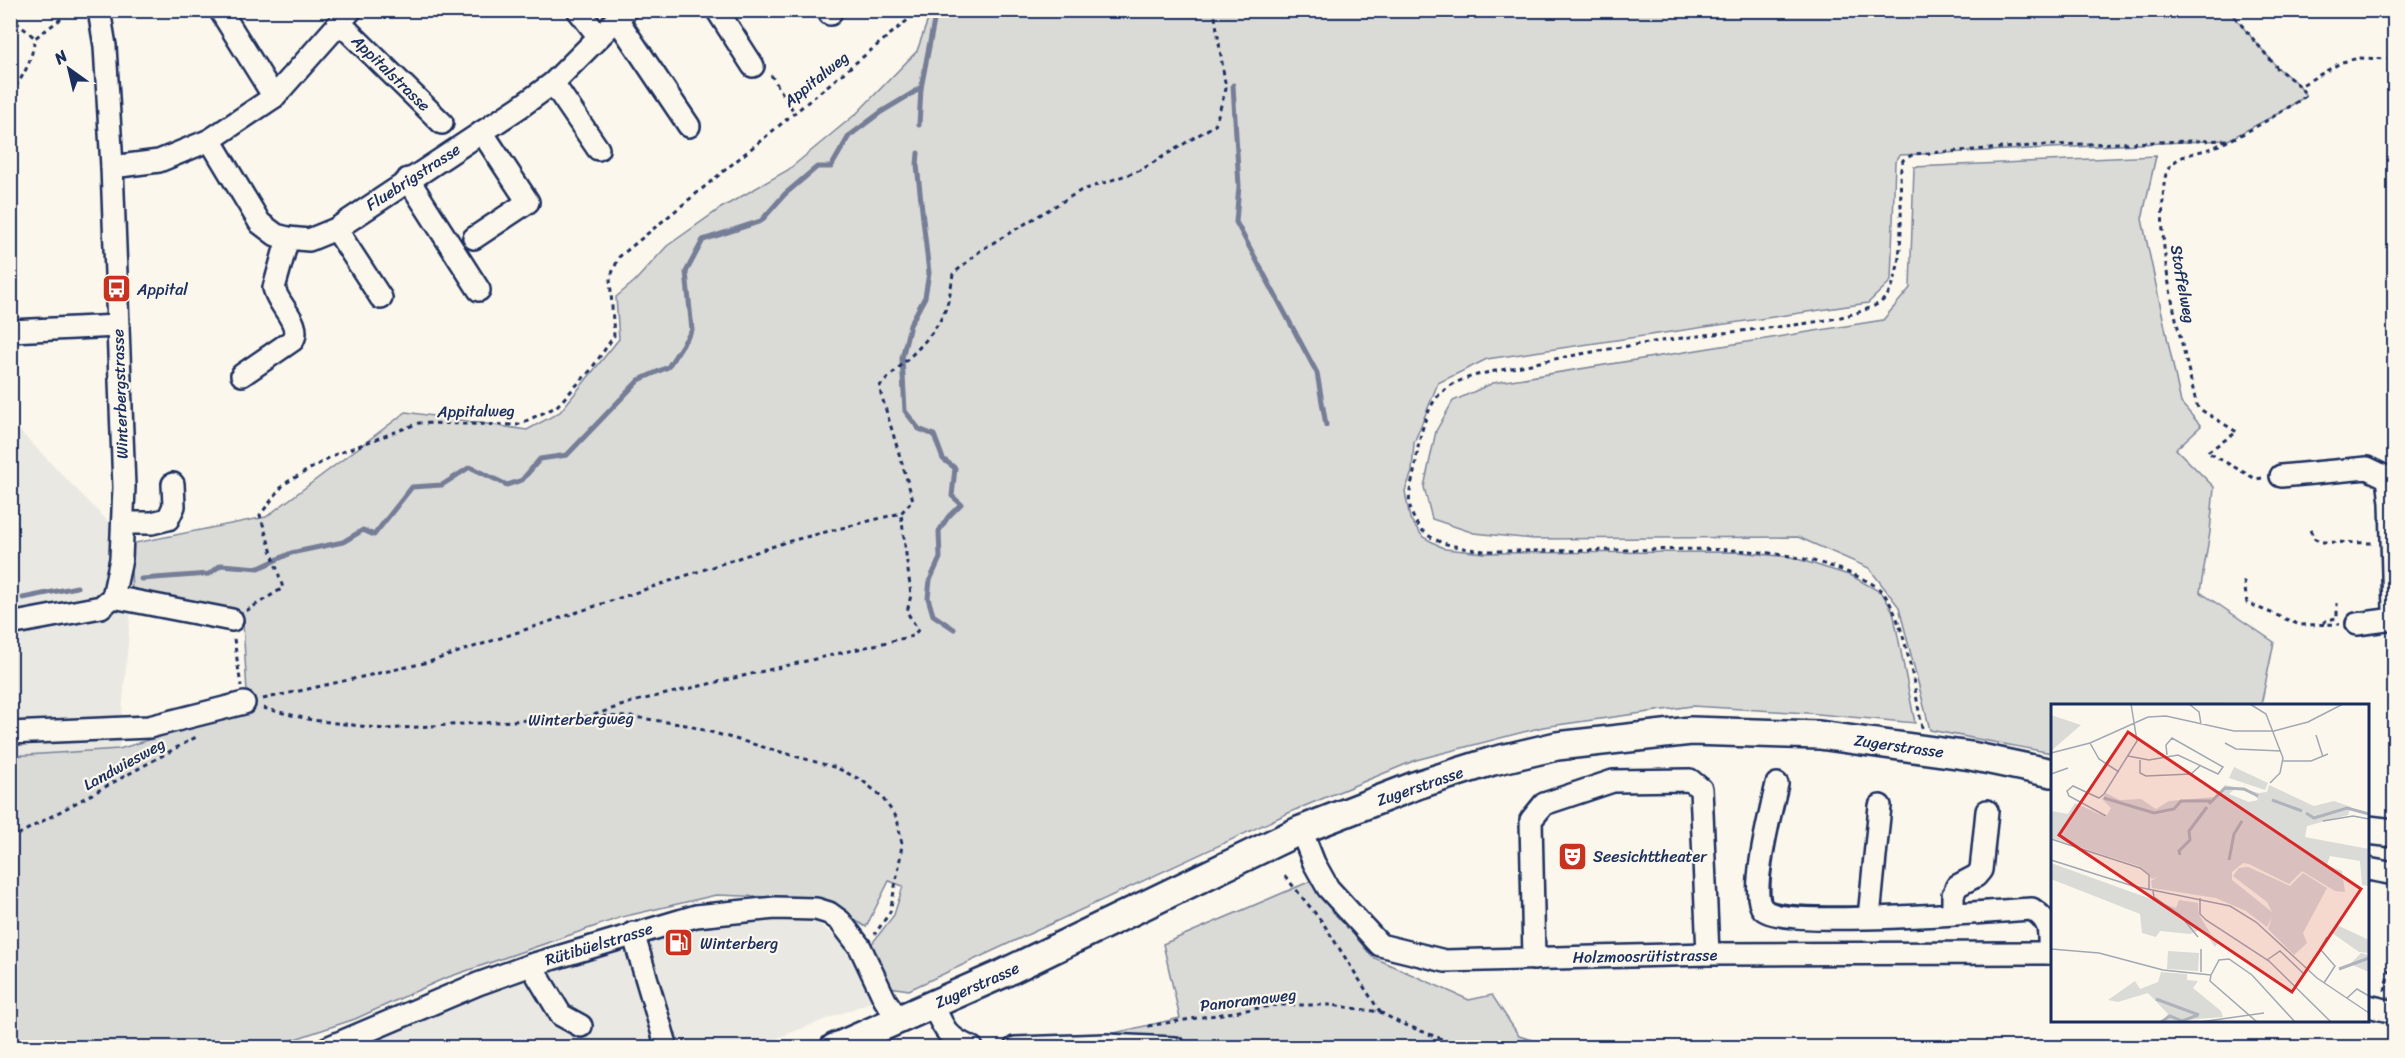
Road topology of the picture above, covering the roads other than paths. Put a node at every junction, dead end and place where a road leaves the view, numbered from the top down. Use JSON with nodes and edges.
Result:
{"nodes":[{"id":1,"x":99,"y":10,"type":"edge"},
{"id":2,"x":220,"y":10,"type":"edge"},
{"id":3,"x":578,"y":10,"type":"edge"},
{"id":4,"x":717,"y":10,"type":"edge"},
{"id":5,"x":621,"y":15,"type":"edge"},
{"id":6,"x":346,"y":17,"type":"edge"},
{"id":7,"x":599,"y":37,"type":"junction"},
{"id":8,"x":753,"y":66,"type":"dead end"},
{"id":9,"x":553,"y":83,"type":"junction"},
{"id":10,"x":274,"y":97,"type":"junction"},
{"id":11,"x":442,"y":123,"type":"dead end"},
{"id":12,"x":689,"y":126,"type":"dead end"},
{"id":13,"x":482,"y":132,"type":"junction"},
{"id":14,"x":210,"y":140,"type":"junction"},
{"id":15,"x":598,"y":149,"type":"dead end"},
{"id":16,"x":112,"y":167,"type":"junction"},
{"id":17,"x":408,"y":179,"type":"junction"},
{"id":18,"x":336,"y":229,"type":"junction"},
{"id":19,"x":288,"y":238,"type":"junction"},
{"id":20,"x":474,"y":238,"type":"dead end"},
{"id":21,"x":479,"y":290,"type":"dead end"},
{"id":22,"x":381,"y":298,"type":"dead end"},
{"id":23,"x":118,"y":326,"type":"junction"},
{"id":24,"x":10,"y":331,"type":"edge"},
{"id":25,"x":242,"y":375,"type":"dead end"},
{"id":26,"x":2281,"y":476,"type":"road end"},
{"id":27,"x":173,"y":484,"type":"dead end"},
{"id":28,"x":123,"y":524,"type":"junction"},
{"id":29,"x":113,"y":597,"type":"junction"},
{"id":30,"x":2394,"y":610,"type":"edge"},
{"id":31,"x":2394,"y":619,"type":"edge"},
{"id":32,"x":232,"y":620,"type":"road end"},
{"id":33,"x":10,"y":624,"type":"edge"},
{"id":34,"x":2357,"y":624,"type":"road end"},
{"id":35,"x":244,"y":703,"type":"road end"},
{"id":36,"x":10,"y":734,"type":"edge"},
{"id":37,"x":2051,"y":773,"type":"edge"},
{"id":38,"x":1777,"y":784,"type":"dead end"},
{"id":39,"x":1880,"y":806,"type":"dead end"},
{"id":40,"x":1987,"y":811,"type":"dead end"},
{"id":41,"x":2369,"y":830,"type":"edge"},
{"id":42,"x":1301,"y":831,"type":"junction"},
{"id":43,"x":2394,"y":833,"type":"edge"},
{"id":44,"x":2369,"y":869,"type":"edge"},
{"id":45,"x":2394,"y":874,"type":"edge"},
{"id":46,"x":1953,"y":913,"type":"junction"},
{"id":47,"x":1869,"y":917,"type":"junction"},
{"id":48,"x":633,"y":933,"type":"junction"},
{"id":49,"x":2051,"y":953,"type":"edge"},
{"id":50,"x":1708,"y":954,"type":"junction"},
{"id":51,"x":1534,"y":959,"type":"junction"},
{"id":52,"x":531,"y":965,"type":"junction"},
{"id":53,"x":933,"y":1005,"type":"junction"},
{"id":54,"x":899,"y":1020,"type":"junction"},
{"id":55,"x":580,"y":1026,"type":"dead end"},
{"id":56,"x":327,"y":1047,"type":"edge"},
{"id":57,"x":668,"y":1047,"type":"edge"},
{"id":58,"x":834,"y":1047,"type":"edge"},
{"id":59,"x":972,"y":1047,"type":"edge"},
{"id":60,"x":1015,"y":1047,"type":"edge"},
{"id":61,"x":1175,"y":1047,"type":"edge"}],
"edges":[{"from":1,"to":16,"type":"street","name":"Winterbergstrasse"},
{"from":2,"to":10,"type":"street"},
{"from":3,"to":7,"type":"street"},
{"from":4,"to":8,"type":"street"},
{"from":5,"to":7,"type":"street","name":"Fluebrigstrasse"},
{"from":5,"to":12,"type":"street"},
{"from":6,"to":10,"type":"street","name":"Appitalstrasse"},
{"from":6,"to":11,"type":"street","name":"Appitalstrasse"},
{"from":7,"to":9,"type":"street","name":"Fluebrigstrasse"},
{"from":9,"to":13,"type":"street","name":"Fluebrigstrasse"},
{"from":9,"to":15,"type":"street"},
{"from":10,"to":14,"type":"street","name":"Appitalstrasse"},
{"from":13,"to":17,"type":"street","name":"Fluebrigstrasse"},
{"from":13,"to":20,"type":"street"},
{"from":14,"to":16,"type":"street","name":"Appitalstrasse"},
{"from":14,"to":19,"type":"street"},
{"from":16,"to":23,"type":"street","name":"Winterbergstrasse"},
{"from":17,"to":18,"type":"street","name":"Fluebrigstrasse"},
{"from":17,"to":21,"type":"street"},
{"from":18,"to":19,"type":"street","name":"Fluebrigstrasse"},
{"from":18,"to":22,"type":"street"},
{"from":19,"to":25,"type":"street"},
{"from":23,"to":24,"type":"street"},
{"from":23,"to":28,"type":"street","name":"Winterbergstrasse"},
{"from":26,"to":30,"type":"street"},
{"from":27,"to":28,"type":"street"},
{"from":28,"to":29,"type":"street","name":"Winterbergstrasse"},
{"from":29,"to":32,"type":"street"},
{"from":29,"to":33,"type":"street"},
{"from":31,"to":34,"type":"street"},
{"from":35,"to":36,"type":"street"},
{"from":37,"to":42,"type":"main road","name":"Zugerstrasse"},
{"from":38,"to":47,"type":"street"},
{"from":39,"to":47,"type":"street"},
{"from":40,"to":46,"type":"street"},
{"from":41,"to":43,"type":"main road"},
{"from":42,"to":51,"type":"street","name":"Holzmoosrütistrasse"},
{"from":42,"to":53,"type":"main road","name":"Zugerstrasse"},
{"from":44,"to":45,"type":"street"},
{"from":46,"to":47,"type":"street"},
{"from":46,"to":49,"type":"street"},
{"from":48,"to":52,"type":"street","name":"Rütibüelstrasse"},
{"from":48,"to":54,"type":"street","name":"Rütibüelstrasse"},
{"from":48,"to":57,"type":"street"},
{"from":49,"to":50,"type":"street","name":"Holzmoosrütistrasse"},
{"from":50,"to":51,"type":"street","name":"Holzmoosrütistrasse"},
{"from":50,"to":51,"type":"street"},
{"from":52,"to":55,"type":"street"},
{"from":52,"to":56,"type":"street","name":"Rütibüelstrasse"},
{"from":53,"to":54,"type":"main road","name":"Zugerstrasse"},
{"from":53,"to":59,"type":"street"},
{"from":54,"to":58,"type":"main road","name":"Zugerstrasse"},
{"from":60,"to":61,"type":"street"}]}
